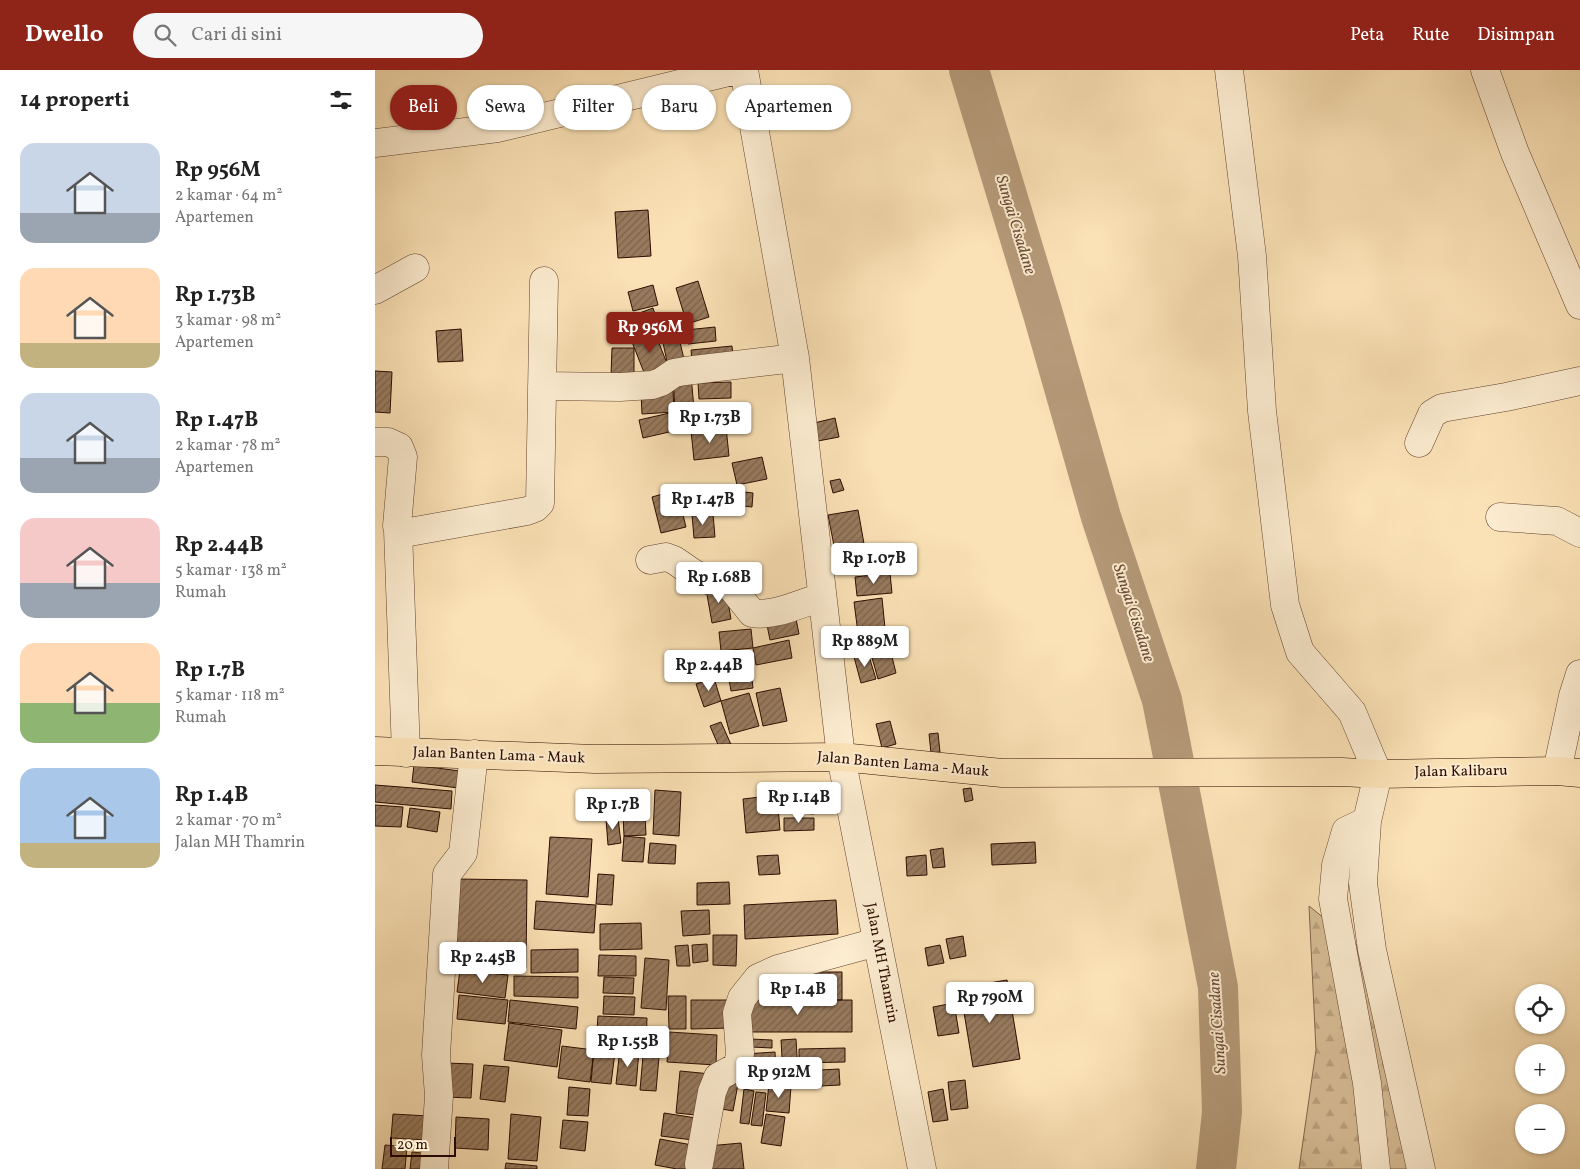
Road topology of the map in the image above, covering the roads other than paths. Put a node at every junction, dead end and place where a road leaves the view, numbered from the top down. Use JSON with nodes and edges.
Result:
{"nodes":[{"id":1,"x":737,"y":70,"type":"edge"},
{"id":2,"x":744,"y":70,"type":"edge"},
{"id":3,"x":1229,"y":70,"type":"edge"},
{"id":4,"x":1485,"y":70,"type":"edge"},
{"id":5,"x":375,"y":143,"type":"edge"},
{"id":6,"x":415,"y":268,"type":"dead end"},
{"id":7,"x":544,"y":281,"type":"dead end"},
{"id":8,"x":375,"y":290,"type":"edge"},
{"id":9,"x":1580,"y":305,"type":"edge"},
{"id":10,"x":795,"y":358,"type":"junction"},
{"id":11,"x":1580,"y":381,"type":"edge"},
{"id":12,"x":542,"y":386,"type":"junction"},
{"id":13,"x":375,"y":442,"type":"edge"},
{"id":14,"x":1419,"y":443,"type":"dead end"},
{"id":15,"x":1499,"y":517,"type":"dead end"},
{"id":16,"x":398,"y":530,"type":"junction"},
{"id":17,"x":1580,"y":534,"type":"edge"},
{"id":18,"x":650,"y":560,"type":"dead end"},
{"id":19,"x":823,"y":597,"type":"junction"},
{"id":20,"x":1580,"y":674,"type":"edge"},
{"id":21,"x":375,"y":751,"type":"edge"},
{"id":22,"x":406,"y":753,"type":"junction"},
{"id":23,"x":474,"y":754,"type":"junction"},
{"id":24,"x":841,"y":757,"type":"junction"},
{"id":25,"x":1342,"y":772,"type":"joint"},
{"id":26,"x":1568,"y":772,"type":"edge"},
{"id":27,"x":1377,"y":774,"type":"junction"},
{"id":28,"x":1367,"y":821,"type":"junction"},
{"id":29,"x":877,"y":942,"type":"junction"},
{"id":30,"x":699,"y":1164,"type":"dead end"},
{"id":31,"x":434,"y":1169,"type":"edge"},
{"id":32,"x":922,"y":1169,"type":"edge"},
{"id":33,"x":1376,"y":1169,"type":"edge"},
{"id":34,"x":1421,"y":1169,"type":"edge"}],
"edges":[{"from":1,"to":5,"type":"street"},
{"from":2,"to":10,"type":"street","name":"Jalan MH Thamrin"},
{"from":3,"to":27,"type":"street"},
{"from":4,"to":9,"type":"street"},
{"from":6,"to":8,"type":"street"},
{"from":7,"to":12,"type":"street"},
{"from":10,"to":12,"type":"street"},
{"from":10,"to":19,"type":"street","name":"Jalan MH Thamrin"},
{"from":11,"to":14,"type":"street"},
{"from":12,"to":16,"type":"street"},
{"from":13,"to":16,"type":"street"},
{"from":15,"to":17,"type":"street"},
{"from":16,"to":22,"type":"street"},
{"from":18,"to":19,"type":"street"},
{"from":19,"to":24,"type":"street","name":"Jalan MH Thamrin"},
{"from":20,"to":26,"type":"street"},
{"from":21,"to":22,"type":"main road","name":"Jalan Banten Lama - Mauk"},
{"from":22,"to":23,"type":"main road","name":"Jalan Banten Lama - Mauk"},
{"from":23,"to":24,"type":"main road","name":"Jalan Banten Lama - Mauk"},
{"from":23,"to":31,"type":"street"},
{"from":24,"to":25,"type":"main road","name":"Jalan Banten Lama - Mauk"},
{"from":24,"to":29,"type":"street","name":"Jalan MH Thamrin"},
{"from":25,"to":27,"type":"main road","name":"Jalan Kalibaru"},
{"from":26,"to":27,"type":"main road","name":"Jalan Kalibaru"},
{"from":27,"to":28,"type":"street"},
{"from":28,"to":33,"type":"street"},
{"from":28,"to":34,"type":"street"},
{"from":29,"to":30,"type":"street"},
{"from":29,"to":32,"type":"street","name":"Jalan MH Thamrin"}]}
